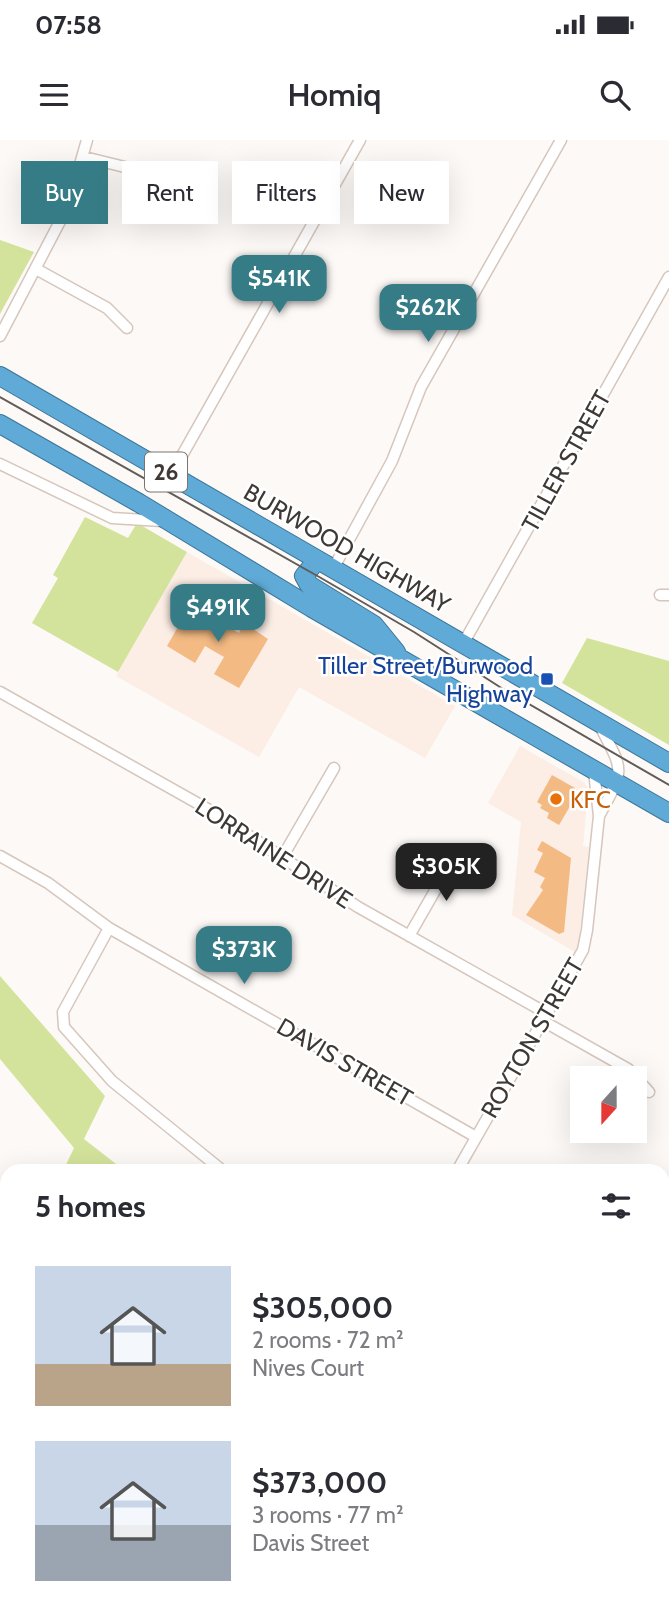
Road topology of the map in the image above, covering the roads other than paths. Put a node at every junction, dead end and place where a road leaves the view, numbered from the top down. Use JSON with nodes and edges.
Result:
{"nodes":[{"id":1,"x":87,"y":140,"type":"edge"},
{"id":2,"x":360,"y":140,"type":"edge"},
{"id":3,"x":561,"y":140,"type":"edge"},
{"id":4,"x":84,"y":157,"type":"junction"},
{"id":5,"x":122,"y":166,"type":"edge"},
{"id":6,"x":36,"y":269,"type":"junction"},
{"id":7,"x":669,"y":277,"type":"edge"},
{"id":8,"x":127,"y":328,"type":"dead end"},
{"id":9,"x":0,"y":336,"type":"edge"},
{"id":10,"x":0,"y":376,"type":"edge"},
{"id":11,"x":0,"y":424,"type":"edge"},
{"id":12,"x":1,"y":468,"type":"edge"},
{"id":13,"x":171,"y":475,"type":"junction"},
{"id":14,"x":172,"y":523,"type":"junction"},
{"id":15,"x":317,"y":560,"type":"junction"},
{"id":16,"x":333,"y":569,"type":"junction"},
{"id":17,"x":463,"y":644,"type":"junction"},
{"id":18,"x":402,"y":660,"type":"junction"},
{"id":19,"x":0,"y":692,"type":"edge"},
{"id":20,"x":598,"y":723,"type":"junction"},
{"id":21,"x":669,"y":763,"type":"edge"},
{"id":22,"x":334,"y":768,"type":"dead end"},
{"id":23,"x":594,"y":771,"type":"junction"},
{"id":24,"x":617,"y":784,"type":"junction"},
{"id":25,"x":669,"y":813,"type":"edge"},
{"id":26,"x":599,"y":816,"type":"junction"},
{"id":27,"x":456,"y":854,"type":"dead end"},
{"id":28,"x":0,"y":856,"type":"edge"},
{"id":29,"x":283,"y":856,"type":"junction"},
{"id":30,"x":109,"y":928,"type":"junction"},
{"id":31,"x":410,"y":936,"type":"junction"},
{"id":32,"x":546,"y":1017,"type":"junction"},
{"id":33,"x":649,"y":1092,"type":"dead end"},
{"id":34,"x":476,"y":1137,"type":"junction"},
{"id":35,"x":214,"y":1164,"type":"edge"},
{"id":36,"x":461,"y":1164,"type":"edge"}],
"edges":[{"from":1,"to":4,"type":"street"},
{"from":2,"to":13,"type":"street"},
{"from":3,"to":16,"type":"street"},
{"from":4,"to":5,"type":"street"},
{"from":4,"to":6,"type":"street"},
{"from":6,"to":8,"type":"street"},
{"from":6,"to":9,"type":"street"},
{"from":7,"to":17,"type":"street","name":"TILLER STREET"},
{"from":10,"to":13,"type":"highway","name":"BURWOOD HIGHWAY","number":"26"},
{"from":11,"to":14,"type":"highway","number":"26"},
{"from":12,"to":14,"type":"street"},
{"from":13,"to":15,"type":"highway","name":"BURWOOD HIGHWAY","number":"26"},
{"from":14,"to":18,"type":"highway","number":"26"},
{"from":15,"to":16,"type":"highway","name":"BURWOOD HIGHWAY","number":"26"},
{"from":15,"to":18,"type":"highway"},
{"from":16,"to":17,"type":"highway","name":"BURWOOD HIGHWAY","number":"26"},
{"from":17,"to":20,"type":"highway","name":"BURWOOD HIGHWAY","number":"26"},
{"from":18,"to":23,"type":"highway","number":"26"},
{"from":19,"to":29,"type":"street","name":"LORRAINE DRIVE"},
{"from":20,"to":21,"type":"highway","name":"BURWOOD HIGHWAY","number":"26"},
{"from":20,"to":24,"type":"street"},
{"from":22,"to":29,"type":"street"},
{"from":23,"to":24,"type":"highway","number":"26"},
{"from":23,"to":26,"type":"street","name":"ROYTON STREET"},
{"from":24,"to":25,"type":"highway","number":"26"},
{"from":24,"to":26,"type":"street","name":"ROYTON STREET"},
{"from":26,"to":32,"type":"street","name":"ROYTON STREET"},
{"from":27,"to":31,"type":"street"},
{"from":28,"to":30,"type":"street","name":"DAVIS STREET"},
{"from":29,"to":31,"type":"street","name":"LORRAINE DRIVE"},
{"from":30,"to":34,"type":"street","name":"DAVIS STREET"},
{"from":30,"to":35,"type":"street"},
{"from":31,"to":32,"type":"street","name":"LORRAINE DRIVE"},
{"from":32,"to":33,"type":"street","name":"LORRAINE DRIVE"},
{"from":32,"to":34,"type":"street","name":"ROYTON STREET"},
{"from":34,"to":36,"type":"street","name":"ROYTON STREET"}]}
